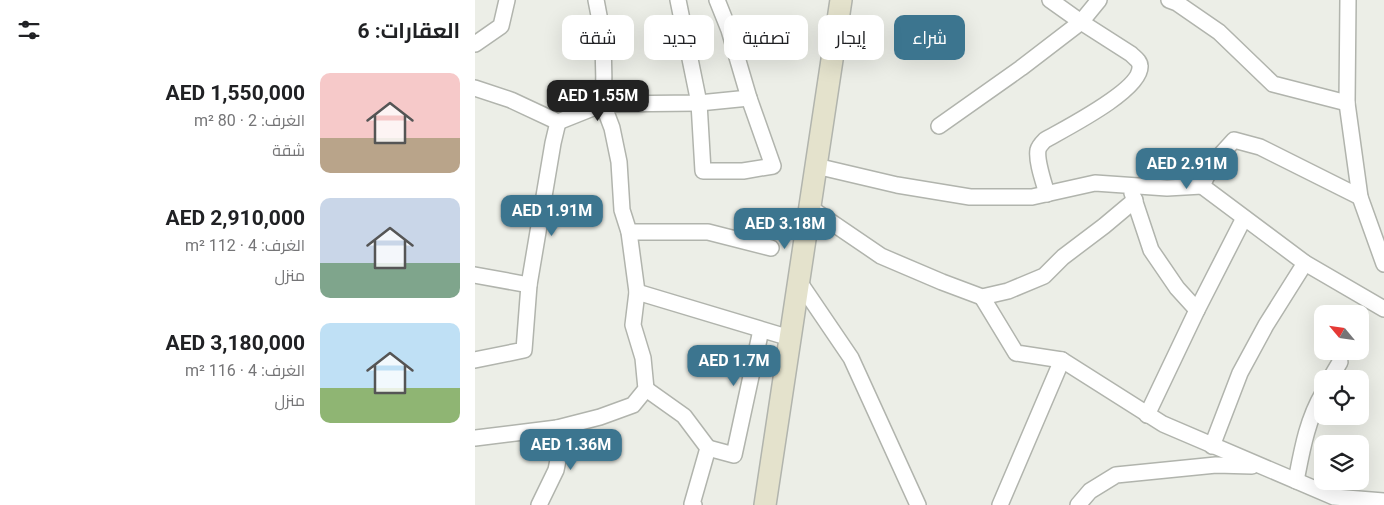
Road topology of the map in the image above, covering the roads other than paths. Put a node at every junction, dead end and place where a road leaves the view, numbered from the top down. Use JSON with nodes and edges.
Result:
{"nodes":[{"id":1,"x":507,"y":0,"type":"edge"},
{"id":2,"x":596,"y":0,"type":"edge"},
{"id":3,"x":678,"y":0,"type":"edge"},
{"id":4,"x":717,"y":0,"type":"edge"},
{"id":5,"x":841,"y":0,"type":"edge"},
{"id":6,"x":1050,"y":0,"type":"edge"},
{"id":7,"x":1099,"y":0,"type":"edge"},
{"id":8,"x":1348,"y":0,"type":"edge"},
{"id":9,"x":1174,"y":1,"type":"edge"},
{"id":10,"x":1081,"y":22,"type":"junction"},
{"id":11,"x":475,"y":44,"type":"edge"},
{"id":12,"x":475,"y":88,"type":"edge"},
{"id":13,"x":749,"y":98,"type":"junction"},
{"id":14,"x":699,"y":103,"type":"junction"},
{"id":15,"x":1347,"y":103,"type":"junction"},
{"id":16,"x":603,"y":104,"type":"junction"},
{"id":17,"x":557,"y":122,"type":"junction"},
{"id":18,"x":939,"y":126,"type":"dead end"},
{"id":19,"x":816,"y":166,"type":"junction"},
{"id":20,"x":1129,"y":184,"type":"junction"},
{"id":21,"x":1202,"y":186,"type":"junction"},
{"id":22,"x":1047,"y":194,"type":"junction"},
{"id":23,"x":1360,"y":197,"type":"junction"},
{"id":24,"x":1135,"y":200,"type":"junction"},
{"id":25,"x":809,"y":207,"type":"junction"},
{"id":26,"x":1244,"y":218,"type":"junction"},
{"id":27,"x":629,"y":232,"type":"junction"},
{"id":28,"x":771,"y":248,"type":"dead end"},
{"id":29,"x":1305,"y":263,"type":"junction"},
{"id":30,"x":1384,"y":264,"type":"edge"},
{"id":31,"x":475,"y":275,"type":"edge"},
{"id":32,"x":798,"y":280,"type":"junction"},
{"id":33,"x":529,"y":285,"type":"junction"},
{"id":34,"x":637,"y":292,"type":"junction"},
{"id":35,"x":982,"y":297,"type":"junction"},
{"id":36,"x":1384,"y":309,"type":"edge"},
{"id":37,"x":1197,"y":310,"type":"junction"},
{"id":38,"x":761,"y":330,"type":"junction"},
{"id":39,"x":790,"y":338,"type":"junction"},
{"id":40,"x":475,"y":360,"type":"edge"},
{"id":41,"x":1062,"y":360,"type":"junction"},
{"id":42,"x":1340,"y":362,"type":"dead end"},
{"id":43,"x":1335,"y":370,"type":"edge"},
{"id":44,"x":646,"y":389,"type":"junction"},
{"id":45,"x":1314,"y":410,"type":"edge"},
{"id":46,"x":1147,"y":415,"type":"junction"},
{"id":47,"x":557,"y":428,"type":"junction"},
{"id":48,"x":475,"y":438,"type":"edge"},
{"id":49,"x":1212,"y":446,"type":"junction"},
{"id":50,"x":708,"y":448,"type":"junction"},
{"id":51,"x":1262,"y":467,"type":"junction"},
{"id":52,"x":1296,"y":481,"type":"junction"},
{"id":53,"x":1334,"y":501,"type":"edge"},
{"id":54,"x":1384,"y":501,"type":"edge"},
{"id":55,"x":539,"y":505,"type":"edge"},
{"id":56,"x":694,"y":505,"type":"edge"},
{"id":57,"x":765,"y":505,"type":"edge"},
{"id":58,"x":918,"y":505,"type":"edge"},
{"id":59,"x":1000,"y":505,"type":"edge"},
{"id":60,"x":1078,"y":505,"type":"edge"}],
"edges":[{"from":1,"to":11,"type":"street"},
{"from":2,"to":16,"type":"street"},
{"from":3,"to":14,"type":"street"},
{"from":4,"to":13,"type":"street"},
{"from":5,"to":19,"type":"main road"},
{"from":6,"to":10,"type":"street"},
{"from":7,"to":10,"type":"street"},
{"from":8,"to":15,"type":"street"},
{"from":9,"to":15,"type":"street"},
{"from":10,"to":18,"type":"street"},
{"from":10,"to":22,"type":"street"},
{"from":12,"to":17,"type":"street"},
{"from":13,"to":14,"type":"street"},
{"from":13,"to":14,"type":"street"},
{"from":14,"to":16,"type":"street"},
{"from":15,"to":23,"type":"street"},
{"from":16,"to":17,"type":"street"},
{"from":16,"to":27,"type":"street"},
{"from":17,"to":33,"type":"street"},
{"from":19,"to":22,"type":"street"},
{"from":19,"to":25,"type":"main road"},
{"from":20,"to":21,"type":"street"},
{"from":20,"to":22,"type":"street"},
{"from":20,"to":24,"type":"street"},
{"from":21,"to":23,"type":"street"},
{"from":21,"to":26,"type":"street"},
{"from":23,"to":30,"type":"street"},
{"from":24,"to":35,"type":"street"},
{"from":24,"to":37,"type":"street"},
{"from":25,"to":32,"type":"main road"},
{"from":25,"to":35,"type":"street"},
{"from":26,"to":29,"type":"street"},
{"from":26,"to":37,"type":"street"},
{"from":27,"to":28,"type":"street"},
{"from":27,"to":34,"type":"street"},
{"from":29,"to":36,"type":"street"},
{"from":29,"to":49,"type":"street"},
{"from":31,"to":33,"type":"street"},
{"from":32,"to":39,"type":"main road"},
{"from":32,"to":58,"type":"street"},
{"from":33,"to":40,"type":"street"},
{"from":34,"to":38,"type":"street"},
{"from":34,"to":44,"type":"street"},
{"from":35,"to":41,"type":"street"},
{"from":37,"to":46,"type":"street"},
{"from":38,"to":39,"type":"street"},
{"from":38,"to":50,"type":"street"},
{"from":39,"to":57,"type":"main road"},
{"from":41,"to":46,"type":"street"},
{"from":41,"to":59,"type":"street"},
{"from":42,"to":43,"type":"street"},
{"from":44,"to":47,"type":"street"},
{"from":44,"to":50,"type":"street"},
{"from":45,"to":52,"type":"street"},
{"from":46,"to":49,"type":"street"},
{"from":47,"to":48,"type":"street"},
{"from":47,"to":55,"type":"street"},
{"from":49,"to":51,"type":"street"},
{"from":50,"to":56,"type":"street"},
{"from":51,"to":52,"type":"street"},
{"from":51,"to":60,"type":"street"},
{"from":52,"to":53,"type":"street"},
{"from":53,"to":54,"type":"street"}]}
